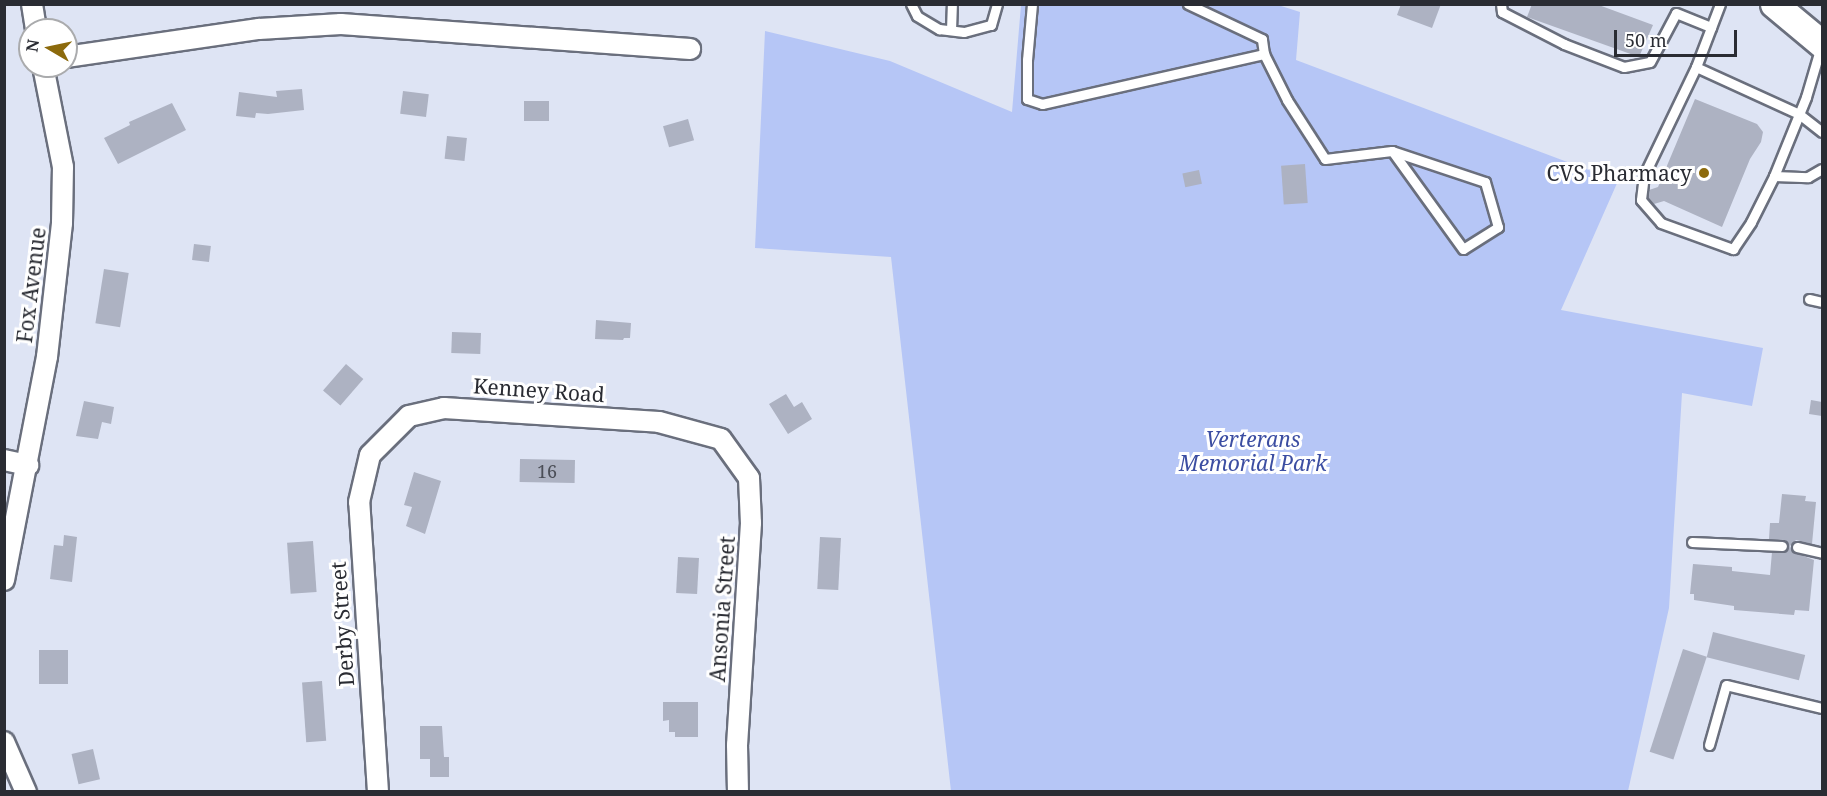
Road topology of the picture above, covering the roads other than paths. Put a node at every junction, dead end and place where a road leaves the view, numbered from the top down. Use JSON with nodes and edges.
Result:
{"nodes":[{"id":1,"x":911,"y":4,"type":"edge"},
{"id":2,"x":952,"y":4,"type":"edge"},
{"id":3,"x":997,"y":4,"type":"edge"},
{"id":4,"x":1032,"y":4,"type":"edge"},
{"id":5,"x":1188,"y":4,"type":"edge"},
{"id":6,"x":1501,"y":4,"type":"edge"},
{"id":7,"x":1668,"y":4,"type":"edge"},
{"id":8,"x":1720,"y":4,"type":"edge"},
{"id":9,"x":1773,"y":4,"type":"edge"},
{"id":10,"x":1676,"y":13,"type":"junction"},
{"id":11,"x":1711,"y":27,"type":"junction"},
{"id":12,"x":951,"y":30,"type":"junction"},
{"id":13,"x":1822,"y":44,"type":"edge"},
{"id":14,"x":690,"y":49,"type":"dead end"},
{"id":15,"x":1264,"y":54,"type":"junction"},
{"id":16,"x":78,"y":55,"type":"edge"},
{"id":17,"x":1696,"y":68,"type":"junction"},
{"id":18,"x":45,"y":78,"type":"edge"},
{"id":19,"x":1798,"y":114,"type":"junction"},
{"id":20,"x":1822,"y":132,"type":"edge"},
{"id":21,"x":1392,"y":151,"type":"junction"},
{"id":22,"x":1822,"y":170,"type":"edge"},
{"id":23,"x":1773,"y":176,"type":"junction"},
{"id":24,"x":1809,"y":299,"type":"dead end"},
{"id":25,"x":1822,"y":302,"type":"edge"},
{"id":26,"x":721,"y":439,"type":"joint"},
{"id":27,"x":370,"y":454,"type":"joint"},
{"id":28,"x":4,"y":460,"type":"edge"},
{"id":29,"x":28,"y":465,"type":"junction"},
{"id":30,"x":1692,"y":542,"type":"dead end"},
{"id":31,"x":1782,"y":546,"type":"dead end"},
{"id":32,"x":1797,"y":547,"type":"dead end"},
{"id":33,"x":1822,"y":553,"type":"edge"},
{"id":34,"x":4,"y":580,"type":"edge"},
{"id":35,"x":1822,"y":708,"type":"edge"},
{"id":36,"x":4,"y":742,"type":"edge"},
{"id":37,"x":1709,"y":745,"type":"dead end"},
{"id":38,"x":26,"y":792,"type":"edge"},
{"id":39,"x":378,"y":792,"type":"edge"},
{"id":40,"x":738,"y":792,"type":"edge"}],
"edges":[{"from":1,"to":12,"type":"lane"},
{"from":2,"to":12,"type":"lane"},
{"from":3,"to":12,"type":"lane"},
{"from":4,"to":15,"type":"lane"},
{"from":5,"to":15,"type":"lane"},
{"from":6,"to":10,"type":"lane"},
{"from":7,"to":10,"type":"lane"},
{"from":8,"to":11,"type":"lane"},
{"from":9,"to":13,"type":"main road"},
{"from":10,"to":11,"type":"lane"},
{"from":11,"to":17,"type":"lane"},
{"from":13,"to":19,"type":"lane"},
{"from":14,"to":16,"type":"street"},
{"from":15,"to":21,"type":"lane"},
{"from":17,"to":19,"type":"lane"},
{"from":17,"to":23,"type":"lane"},
{"from":18,"to":29,"type":"street","name":"Fox Avenue"},
{"from":19,"to":20,"type":"lane"},
{"from":19,"to":23,"type":"lane"},
{"from":21,"to":21,"type":"lane"},
{"from":22,"to":23,"type":"lane"},
{"from":24,"to":25,"type":"lane"},
{"from":26,"to":27,"type":"street","name":"Kenney Road"},
{"from":26,"to":40,"type":"street","name":"Ansonia Street"},
{"from":27,"to":39,"type":"street","name":"Derby Street"},
{"from":28,"to":29,"type":"street"},
{"from":29,"to":34,"type":"street","name":"Fox Avenue"},
{"from":30,"to":31,"type":"lane"},
{"from":32,"to":33,"type":"lane"},
{"from":35,"to":37,"type":"lane"},
{"from":36,"to":38,"type":"street"}]}
